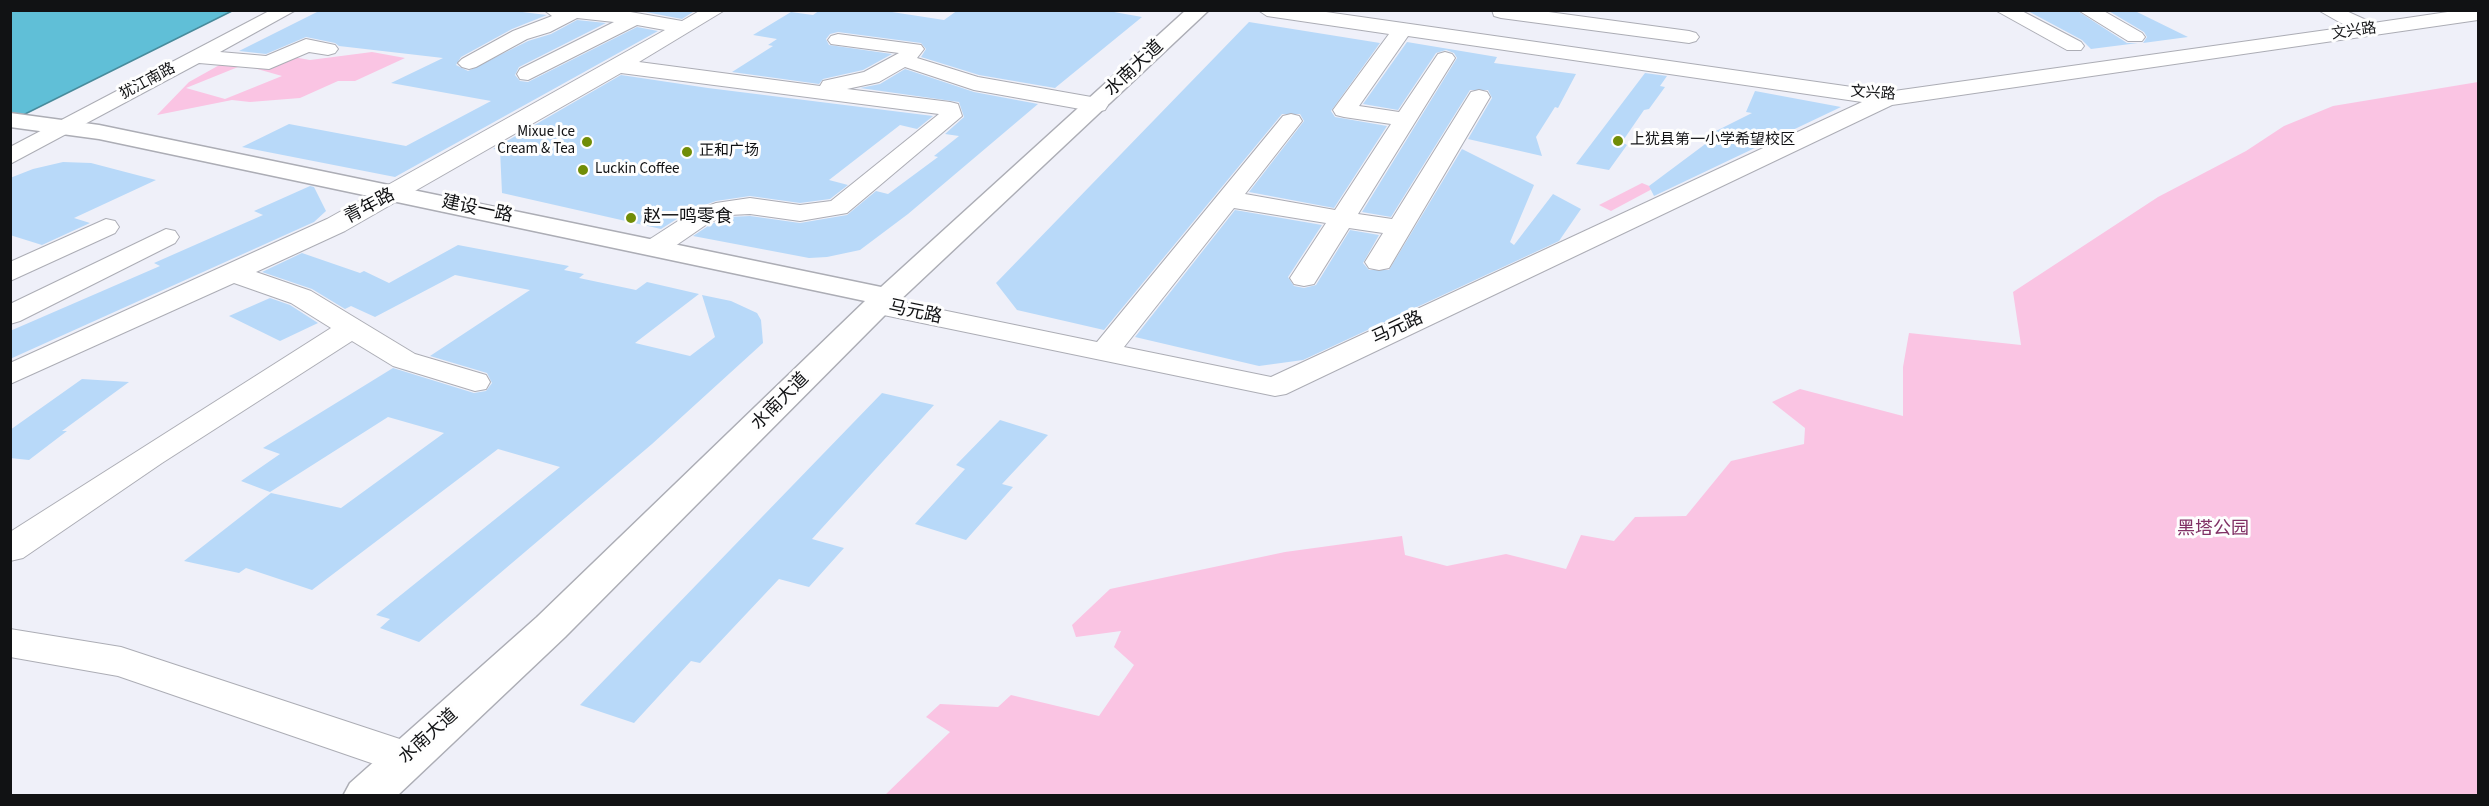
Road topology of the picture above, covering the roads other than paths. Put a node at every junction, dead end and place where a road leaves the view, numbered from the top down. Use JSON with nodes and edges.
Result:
{"nodes":[{"id":1,"x":287,"y":10,"type":"edge"},
{"id":2,"x":553,"y":10,"type":"edge"},
{"id":3,"x":716,"y":10,"type":"edge"},
{"id":4,"x":1199,"y":10,"type":"edge"},
{"id":5,"x":1267,"y":10,"type":"edge"},
{"id":6,"x":2004,"y":10,"type":"edge"},
{"id":7,"x":2087,"y":10,"type":"edge"},
{"id":8,"x":2327,"y":10,"type":"edge"},
{"id":9,"x":1497,"y":11,"type":"edge"},
{"id":10,"x":574,"y":12,"type":"edge"},
{"id":11,"x":2478,"y":14,"type":"edge"},
{"id":12,"x":1367,"y":17,"type":"edge"},
{"id":13,"x":634,"y":19,"type":"junction"},
{"id":14,"x":686,"y":28,"type":"junction"},
{"id":15,"x":1402,"y":30,"type":"junction"},
{"id":16,"x":2372,"y":30,"type":"junction"},
{"id":17,"x":1689,"y":37,"type":"dead end"},
{"id":18,"x":2135,"y":37,"type":"dead end"},
{"id":19,"x":838,"y":40,"type":"dead end"},
{"id":20,"x":2074,"y":46,"type":"dead end"},
{"id":21,"x":328,"y":49,"type":"dead end"},
{"id":22,"x":196,"y":56,"type":"junction"},
{"id":23,"x":1445,"y":58,"type":"dead end"},
{"id":24,"x":903,"y":60,"type":"junction"},
{"id":25,"x":469,"y":63,"type":"dead end"},
{"id":26,"x":619,"y":66,"type":"junction"},
{"id":27,"x":528,"y":74,"type":"dead end"},
{"id":28,"x":726,"y":80,"type":"junction"},
{"id":29,"x":1887,"y":99,"type":"junction"},
{"id":30,"x":1422,"y":101,"type":"junction"},
{"id":31,"x":1097,"y":105,"type":"junction"},
{"id":32,"x":10,"y":120,"type":"edge"},
{"id":33,"x":1291,"y":121,"type":"dead end"},
{"id":34,"x":10,"y":129,"type":"edge"},
{"id":35,"x":52,"y":129,"type":"junction"},
{"id":36,"x":10,"y":157,"type":"edge"},
{"id":37,"x":391,"y":196,"type":"junction"},
{"id":38,"x":1229,"y":199,"type":"junction"},
{"id":39,"x":1343,"y":219,"type":"junction"},
{"id":40,"x":106,"y":226,"type":"dead end"},
{"id":41,"x":1397,"y":228,"type":"junction"},
{"id":42,"x":166,"y":237,"type":"dead end"},
{"id":43,"x":656,"y":247,"type":"junction"},
{"id":44,"x":1378,"y":262,"type":"dead end"},
{"id":45,"x":10,"y":273,"type":"edge"},
{"id":46,"x":233,"y":273,"type":"junction"},
{"id":47,"x":1304,"y":278,"type":"dead end"},
{"id":48,"x":880,"y":304,"type":"junction"},
{"id":49,"x":10,"y":315,"type":"edge"},
{"id":50,"x":353,"y":327,"type":"junction"},
{"id":51,"x":1104,"y":352,"type":"junction"},
{"id":52,"x":10,"y":375,"type":"edge"},
{"id":53,"x":475,"y":382,"type":"dead end"},
{"id":54,"x":10,"y":549,"type":"edge"},
{"id":55,"x":10,"y":643,"type":"edge"},
{"id":56,"x":405,"y":758,"type":"junction"},
{"id":57,"x":366,"y":795,"type":"edge"}],
"edges":[{"from":1,"to":22,"type":"street","name":"犹江南路"},
{"from":2,"to":10,"type":"street"},
{"from":3,"to":14,"type":"street","name":"青年路"},
{"from":4,"to":31,"type":"main road","name":"水南大道"},
{"from":5,"to":12,"type":"street","name":"文兴路"},
{"from":6,"to":20,"type":"street"},
{"from":7,"to":18,"type":"street"},
{"from":8,"to":16,"type":"street"},
{"from":9,"to":17,"type":"street"},
{"from":10,"to":13,"type":"street"},
{"from":10,"to":25,"type":"street"},
{"from":11,"to":16,"type":"street","name":"文兴路"},
{"from":12,"to":15,"type":"street","name":"文兴路"},
{"from":13,"to":14,"type":"street"},
{"from":13,"to":27,"type":"street"},
{"from":14,"to":26,"type":"street","name":"青年路"},
{"from":15,"to":29,"type":"street","name":"文兴路"},
{"from":15,"to":30,"type":"street"},
{"from":16,"to":29,"type":"street","name":"文兴路"},
{"from":19,"to":24,"type":"street"},
{"from":21,"to":22,"type":"street"},
{"from":22,"to":35,"type":"street","name":"犹江南路"},
{"from":23,"to":30,"type":"street"},
{"from":24,"to":28,"type":"street"},
{"from":24,"to":31,"type":"street"},
{"from":26,"to":28,"type":"street"},
{"from":26,"to":37,"type":"street","name":"青年路"},
{"from":28,"to":43,"type":"street"},
{"from":29,"to":51,"type":"street","name":"马元路"},
{"from":30,"to":39,"type":"street"},
{"from":30,"to":41,"type":"street"},
{"from":31,"to":48,"type":"main road","name":"水南大道"},
{"from":32,"to":35,"type":"main road"},
{"from":33,"to":38,"type":"street"},
{"from":34,"to":35,"type":"main road"},
{"from":35,"to":36,"type":"street","name":"犹江南路"},
{"from":35,"to":37,"type":"main road"},
{"from":37,"to":43,"type":"main road","name":"建设一路"},
{"from":37,"to":46,"type":"street","name":"青年路"},
{"from":37,"to":48,"type":"main road"},
{"from":38,"to":39,"type":"street"},
{"from":38,"to":51,"type":"street"},
{"from":39,"to":41,"type":"street"},
{"from":39,"to":47,"type":"street"},
{"from":40,"to":45,"type":"street"},
{"from":41,"to":44,"type":"street"},
{"from":42,"to":49,"type":"street"},
{"from":43,"to":48,"type":"main road","name":"建设一路"},
{"from":46,"to":50,"type":"street"},
{"from":46,"to":52,"type":"street","name":"青年路"},
{"from":48,"to":51,"type":"street","name":"马元路"},
{"from":48,"to":56,"type":"main road","name":"水南大道"},
{"from":50,"to":53,"type":"street"},
{"from":50,"to":54,"type":"street"},
{"from":55,"to":56,"type":"street"},
{"from":56,"to":57,"type":"main road","name":"水南大道"}]}
